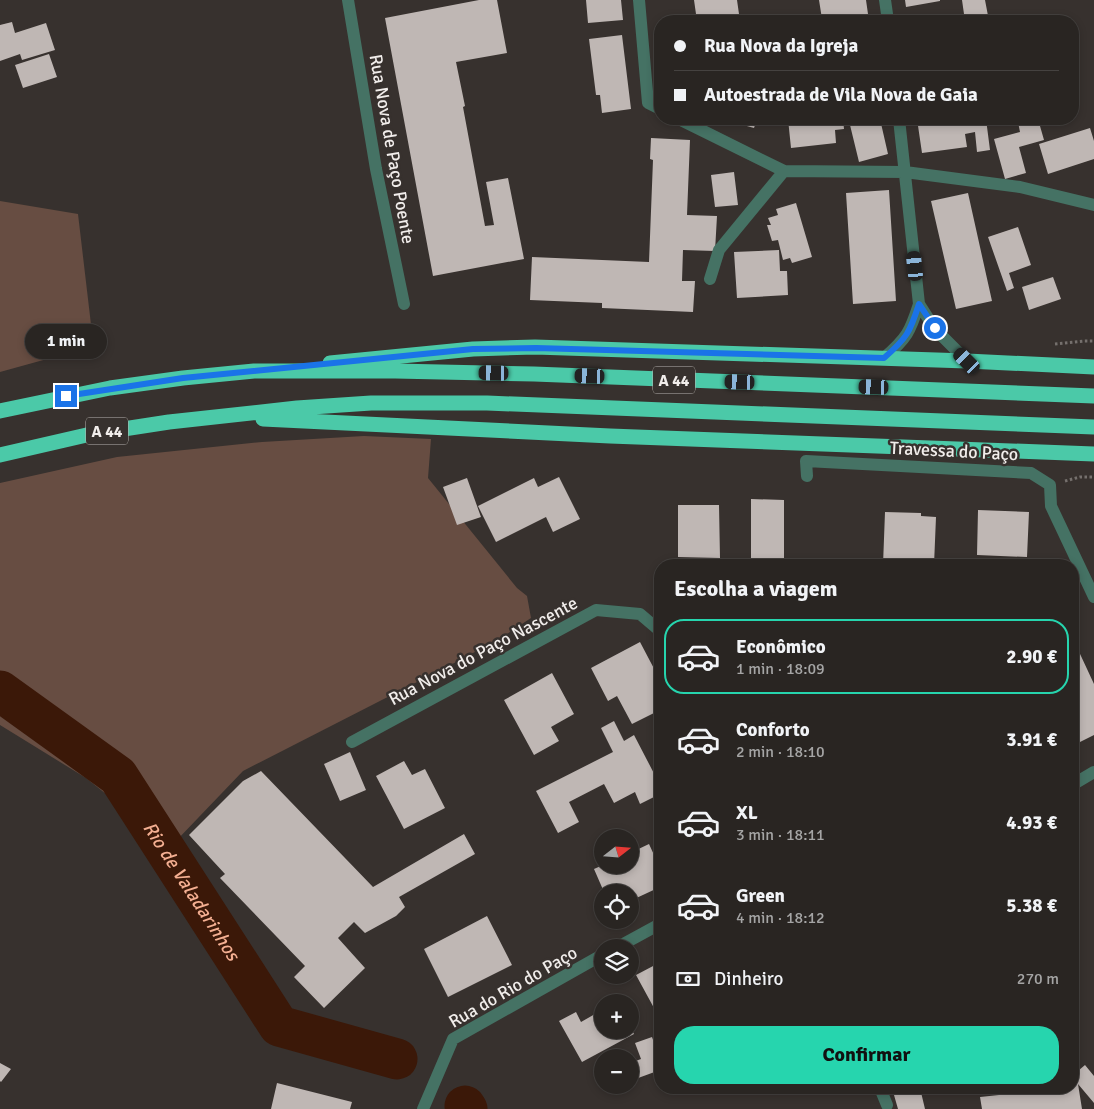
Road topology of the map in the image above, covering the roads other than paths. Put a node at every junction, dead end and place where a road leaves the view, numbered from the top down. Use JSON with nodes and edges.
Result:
{"nodes":[{"id":1,"x":348,"y":0,"type":"edge"},
{"id":2,"x":639,"y":0,"type":"edge"},
{"id":3,"x":885,"y":0,"type":"edge"},
{"id":4,"x":887,"y":15,"type":"edge"},
{"id":5,"x":654,"y":106,"type":"edge"},
{"id":6,"x":691,"y":125,"type":"edge"},
{"id":7,"x":900,"y":125,"type":"edge"},
{"id":8,"x":784,"y":172,"type":"junction"},
{"id":9,"x":905,"y":172,"type":"junction"},
{"id":10,"x":1094,"y":205,"type":"edge"},
{"id":11,"x":710,"y":279,"type":"dead end"},
{"id":12,"x":404,"y":304,"type":"dead end"},
{"id":13,"x":919,"y":304,"type":"junction"},
{"id":14,"x":884,"y":358,"type":"junction"},
{"id":15,"x":967,"y":361,"type":"junction"},
{"id":16,"x":1094,"y":367,"type":"edge"},
{"id":17,"x":254,"y":371,"type":"junction"},
{"id":18,"x":1094,"y":396,"type":"edge"},
{"id":19,"x":0,"y":411,"type":"edge"},
{"id":20,"x":216,"y":417,"type":"junction"},
{"id":21,"x":1094,"y":427,"type":"edge"},
{"id":22,"x":1094,"y":454,"type":"edge"},
{"id":23,"x":0,"y":456,"type":"edge"},
{"id":24,"x":807,"y":476,"type":"dead end"},
{"id":25,"x":1076,"y":559,"type":"edge"},
{"id":26,"x":1079,"y":565,"type":"edge"},
{"id":27,"x":1094,"y":597,"type":"edge"},
{"id":28,"x":654,"y":626,"type":"edge"},
{"id":29,"x":352,"y":742,"type":"dead end"},
{"id":30,"x":1094,"y":772,"type":"edge"},
{"id":31,"x":1079,"y":780,"type":"edge"},
{"id":32,"x":654,"y":927,"type":"edge"},
{"id":33,"x":632,"y":939,"type":"edge"},
{"id":34,"x":594,"y":960,"type":"edge"},
{"id":35,"x":882,"y":1094,"type":"edge"},
{"id":36,"x":886,"y":1105,"type":"dead end"},
{"id":37,"x":423,"y":1109,"type":"edge"}],
"edges":[{"from":1,"to":12,"type":"street","name":"Rua Nova de Paço Poente"},
{"from":2,"to":5,"type":"street"},
{"from":3,"to":4,"type":"street"},
{"from":6,"to":8,"type":"street"},
{"from":7,"to":9,"type":"street"},
{"from":8,"to":9,"type":"street"},
{"from":8,"to":11,"type":"street"},
{"from":9,"to":10,"type":"street"},
{"from":9,"to":13,"type":"street"},
{"from":13,"to":14,"type":"street"},
{"from":13,"to":15,"type":"street"},
{"from":14,"to":15,"type":"highway"},
{"from":14,"to":17,"type":"highway"},
{"from":15,"to":16,"type":"highway"},
{"from":17,"to":18,"type":"highway","number":"A 44"},
{"from":17,"to":19,"type":"highway","number":"A 44"},
{"from":20,"to":21,"type":"highway","number":"A 44"},
{"from":20,"to":22,"type":"highway"},
{"from":20,"to":23,"type":"highway","number":"A 44"},
{"from":24,"to":25,"type":"street","name":"Travessa do Paço"},
{"from":26,"to":27,"type":"street","name":"Travessa do Paço"},
{"from":28,"to":29,"type":"street","name":"Rua Nova do Paço Nascente"},
{"from":30,"to":31,"type":"street"},
{"from":32,"to":33,"type":"street"},
{"from":34,"to":37,"type":"street","name":"Rua do Rio do Paço"},
{"from":35,"to":36,"type":"street"}]}
